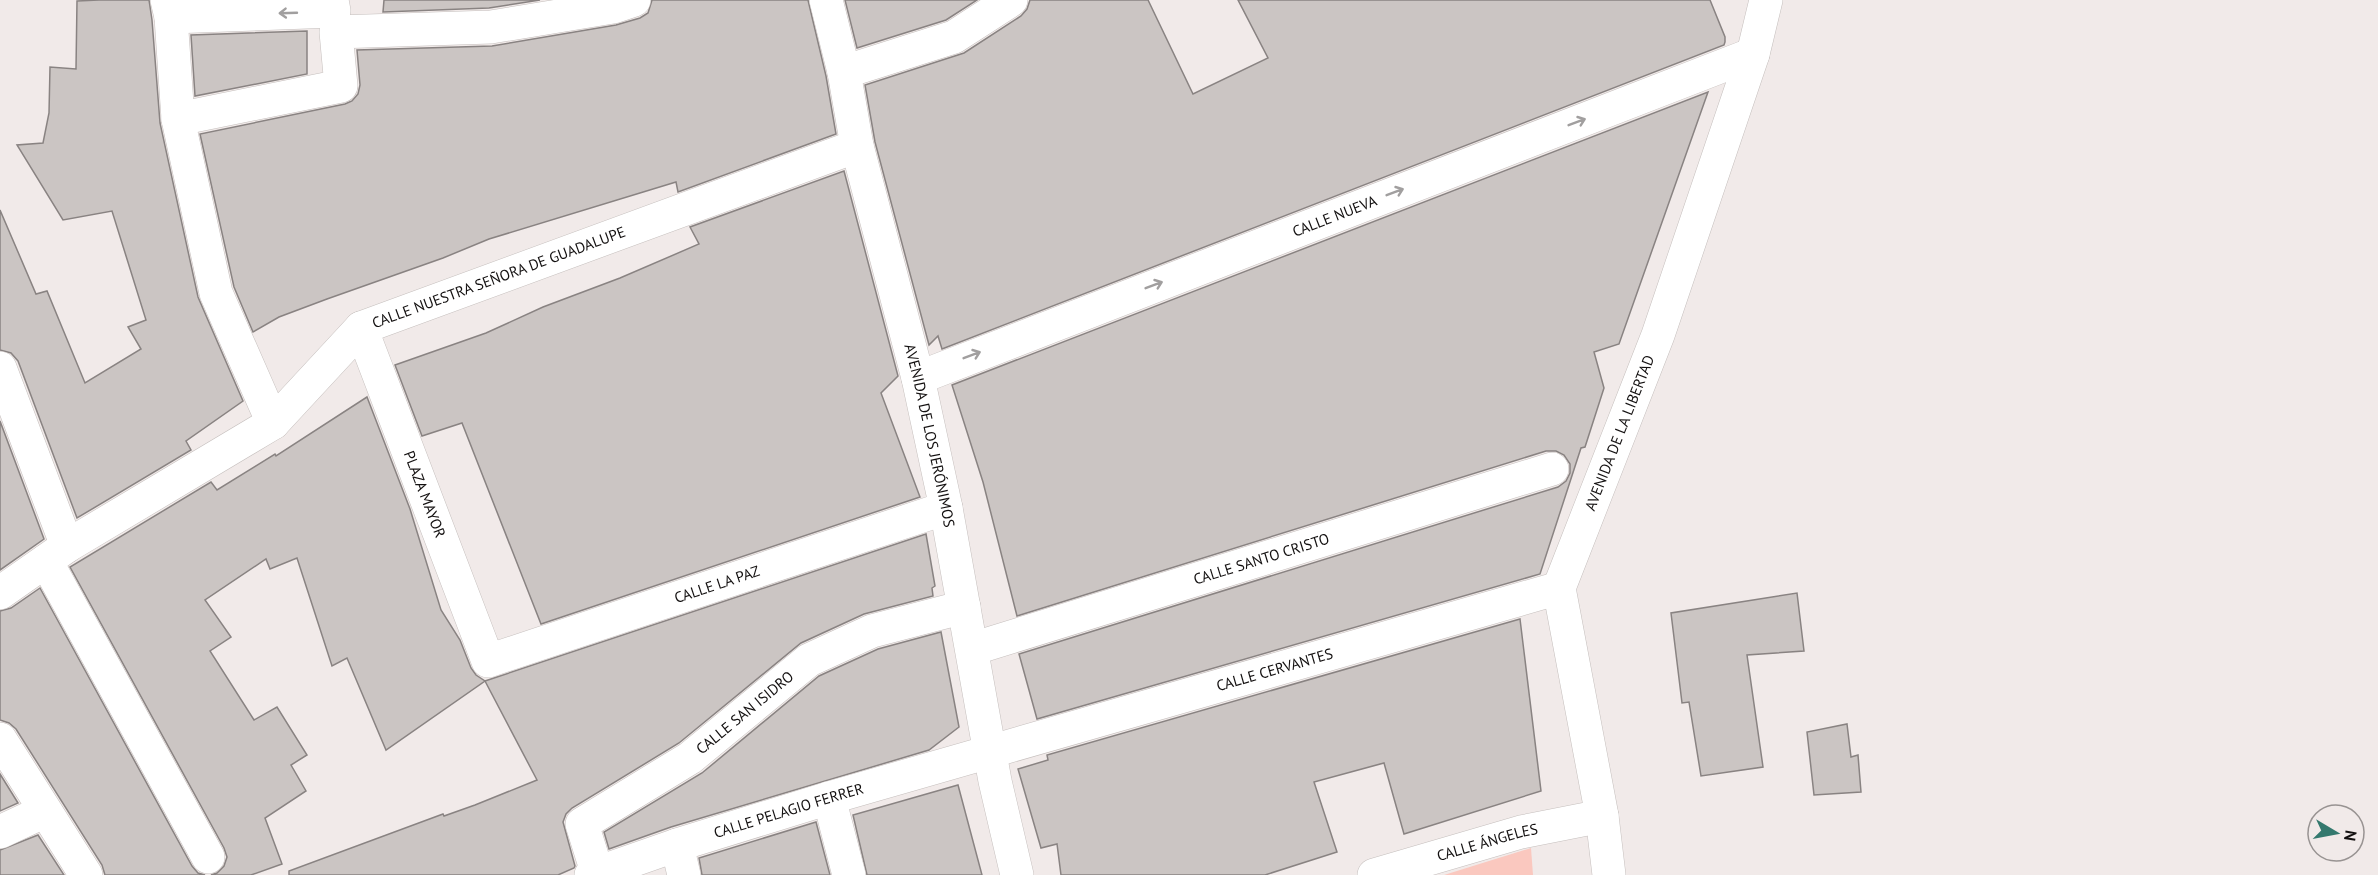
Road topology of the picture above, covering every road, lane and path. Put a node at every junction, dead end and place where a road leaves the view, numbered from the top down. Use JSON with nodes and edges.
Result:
{"nodes":[{"id":1,"x":634,"y":0,"type":"edge"},
{"id":2,"x":826,"y":0,"type":"edge"},
{"id":3,"x":1011,"y":0,"type":"edge"},
{"id":4,"x":1766,"y":0,"type":"edge"},
{"id":5,"x":169,"y":8,"type":"edge"},
{"id":6,"x":334,"y":14,"type":"edge"},
{"id":7,"x":1753,"y":54,"type":"junction"},
{"id":8,"x":844,"y":72,"type":"junction"},
{"id":9,"x":178,"y":119,"type":"junction"},
{"id":10,"x":857,"y":146,"type":"junction"},
{"id":11,"x":361,"y":328,"type":"junction"},
{"id":12,"x":0,"y":368,"type":"edge"},
{"id":13,"x":918,"y":378,"type":"junction"},
{"id":14,"x":273,"y":423,"type":"junction"},
{"id":15,"x":1552,"y":469,"type":"dead end"},
{"id":16,"x":946,"y":508,"type":"junction"},
{"id":17,"x":56,"y":554,"type":"junction"},
{"id":18,"x":1559,"y":588,"type":"junction"},
{"id":19,"x":0,"y":592,"type":"edge"},
{"id":20,"x":964,"y":607,"type":"junction"},
{"id":21,"x":972,"y":648,"type":"junction"},
{"id":22,"x":488,"y":661,"type":"joint"},
{"id":23,"x":0,"y":739,"type":"edge"},
{"id":24,"x":990,"y":752,"type":"junction"},
{"id":25,"x":829,"y":798,"type":"junction"},
{"id":26,"x":45,"y":811,"type":"junction"},
{"id":27,"x":1602,"y":816,"type":"junction"},
{"id":28,"x":0,"y":832,"type":"edge"},
{"id":29,"x":208,"y":857,"type":"dead end"},
{"id":30,"x":680,"y":860,"type":"edge"},
{"id":31,"x":594,"y":874,"type":"edge"},
{"id":32,"x":86,"y":875,"type":"edge"},
{"id":33,"x":849,"y":875,"type":"edge"},
{"id":34,"x":1017,"y":875,"type":"edge"},
{"id":35,"x":1374,"y":875,"type":"edge"},
{"id":36,"x":1609,"y":875,"type":"edge"}],
"edges":[{"from":1,"to":6,"type":"street"},
{"from":2,"to":8,"type":"street","name":"AVENIDA DE LOS JERÓNIMOS"},
{"from":3,"to":8,"type":"street"},
{"from":4,"to":7,"type":"street","name":"AVENIDA DE LA LIBERTAD"},
{"from":6,"to":5,"type":"street","one_way":true},
{"from":5,"to":9,"type":"street"},
{"from":6,"to":9,"type":"street"},
{"from":13,"to":7,"type":"street","name":"CALLE NUEVA","one_way":true},
{"from":7,"to":18,"type":"street","name":"AVENIDA DE LA LIBERTAD"},
{"from":8,"to":10,"type":"street","name":"AVENIDA DE LOS JERÓNIMOS"},
{"from":9,"to":14,"type":"street"},
{"from":10,"to":11,"type":"street","name":"CALLE NUESTRA SEÑORA DE GUADALUPE"},
{"from":10,"to":13,"type":"street","name":"AVENIDA DE LOS JERÓNIMOS"},
{"from":11,"to":14,"type":"street","name":"CALLE NUESTRA SEÑORA DE GUADALUPE"},
{"from":11,"to":22,"type":"street","name":"PLAZA MAYOR"},
{"from":12,"to":17,"type":"street"},
{"from":13,"to":16,"type":"street","name":"AVENIDA DE LOS JERÓNIMOS"},
{"from":14,"to":17,"type":"street","name":"CALLE NUESTRA SEÑORA DE GUADALUPE"},
{"from":15,"to":21,"type":"street","name":"CALLE SANTO CRISTO"},
{"from":16,"to":20,"type":"street","name":"AVENIDA DE LOS JERÓNIMOS"},
{"from":16,"to":22,"type":"street","name":"CALLE LA PAZ"},
{"from":17,"to":19,"type":"street","name":"CALLE NUESTRA SEÑORA DE GUADALUPE"},
{"from":17,"to":29,"type":"street"},
{"from":18,"to":24,"type":"street","name":"CALLE CERVANTES"},
{"from":18,"to":27,"type":"street"},
{"from":20,"to":21,"type":"street","name":"AVENIDA DE LOS JERÓNIMOS"},
{"from":20,"to":31,"type":"street","name":"CALLE SAN ISIDRO"},
{"from":21,"to":24,"type":"street","name":"AVENIDA DE LOS JERÓNIMOS"},
{"from":23,"to":26,"type":"street"},
{"from":24,"to":25,"type":"street","name":"CALLE PELAGIO FERRER"},
{"from":24,"to":34,"type":"street","name":"AVENIDA DE LOS JERÓNIMOS"},
{"from":25,"to":30,"type":"street","name":"CALLE PELAGIO FERRER"},
{"from":25,"to":33,"type":"street"},
{"from":26,"to":28,"type":"street"},
{"from":26,"to":32,"type":"street"},
{"from":27,"to":35,"type":"street","name":"CALLE ÁNGELES"},
{"from":27,"to":36,"type":"street"},
{"from":30,"to":31,"type":"street","name":"CALLE PELAGIO FERRER"}]}
